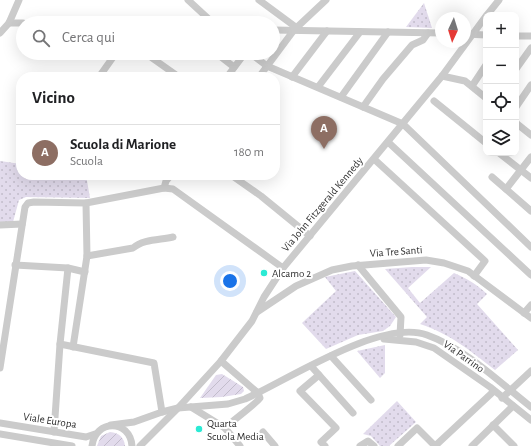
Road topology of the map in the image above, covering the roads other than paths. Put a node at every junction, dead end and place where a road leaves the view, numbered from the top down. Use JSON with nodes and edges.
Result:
{"nodes":[{"id":1,"x":19,"y":0,"type":"edge"},
{"id":2,"x":188,"y":0,"type":"edge"},
{"id":3,"x":259,"y":0,"type":"edge"},
{"id":4,"x":498,"y":0,"type":"edge"},
{"id":5,"x":324,"y":1,"type":"edge"},
{"id":6,"x":488,"y":12,"type":"edge"},
{"id":7,"x":205,"y":16,"type":"edge"},
{"id":8,"x":279,"y":16,"type":"edge"},
{"id":9,"x":280,"y":16,"type":"edge"},
{"id":10,"x":483,"y":18,"type":"edge"},
{"id":11,"x":9,"y":23,"type":"junction"},
{"id":12,"x":16,"y":24,"type":"edge"},
{"id":13,"x":296,"y":29,"type":"junction"},
{"id":14,"x":280,"y":30,"type":"edge"},
{"id":15,"x":327,"y":31,"type":"junction"},
{"id":16,"x":471,"y":31,"type":"edge"},
{"id":17,"x":360,"y":32,"type":"junction"},
{"id":18,"x":388,"y":32,"type":"junction"},
{"id":19,"x":0,"y":33,"type":"edge"},
{"id":20,"x":428,"y":33,"type":"junction"},
{"id":21,"x":435,"y":33,"type":"edge"},
{"id":22,"x":471,"y":34,"type":"edge"},
{"id":23,"x":483,"y":35,"type":"edge"},
{"id":24,"x":519,"y":36,"type":"edge"},
{"id":25,"x":531,"y":36,"type":"edge"},
{"id":26,"x":459,"y":48,"type":"edge"},
{"id":27,"x":531,"y":48,"type":"edge"},
{"id":28,"x":280,"y":49,"type":"edge"},
{"id":29,"x":111,"y":60,"type":"edge"},
{"id":30,"x":155,"y":60,"type":"edge"},
{"id":31,"x":225,"y":60,"type":"edge"},
{"id":32,"x":240,"y":60,"type":"edge"},
{"id":33,"x":259,"y":60,"type":"edge"},
{"id":34,"x":272,"y":60,"type":"edge"},
{"id":35,"x":519,"y":65,"type":"edge"},
{"id":36,"x":267,"y":66,"type":"junction"},
{"id":37,"x":234,"y":67,"type":"junction"},
{"id":38,"x":483,"y":70,"type":"edge"},
{"id":39,"x":103,"y":72,"type":"edge"},
{"id":40,"x":172,"y":72,"type":"edge"},
{"id":41,"x":230,"y":72,"type":"edge"},
{"id":42,"x":262,"y":72,"type":"edge"},
{"id":43,"x":292,"y":76,"type":"junction"},
{"id":44,"x":442,"y":76,"type":"junction"},
{"id":45,"x":531,"y":85,"type":"edge"},
{"id":46,"x":472,"y":86,"type":"junction"},
{"id":47,"x":318,"y":87,"type":"junction"},
{"id":48,"x":483,"y":95,"type":"edge"},
{"id":49,"x":341,"y":97,"type":"junction"},
{"id":50,"x":434,"y":102,"type":"dead end"},
{"id":51,"x":519,"y":103,"type":"edge"},
{"id":52,"x":363,"y":107,"type":"junction"},
{"id":53,"x":403,"y":124,"type":"junction"},
{"id":54,"x":519,"y":125,"type":"edge"},
{"id":55,"x":531,"y":135,"type":"edge"},
{"id":56,"x":483,"y":141,"type":"edge"},
{"id":57,"x":388,"y":142,"type":"junction"},
{"id":58,"x":503,"y":156,"type":"edge"},
{"id":59,"x":531,"y":157,"type":"edge"},
{"id":60,"x":374,"y":158,"type":"junction"},
{"id":61,"x":521,"y":170,"type":"junction"},
{"id":62,"x":492,"y":177,"type":"dead end"},
{"id":63,"x":531,"y":178,"type":"edge"},
{"id":64,"x":167,"y":180,"type":"edge"},
{"id":65,"x":238,"y":180,"type":"edge"},
{"id":66,"x":164,"y":188,"type":"junction"},
{"id":67,"x":506,"y":189,"type":"junction"},
{"id":68,"x":86,"y":203,"type":"junction"},
{"id":69,"x":531,"y":211,"type":"edge"},
{"id":70,"x":22,"y":224,"type":"junction"},
{"id":71,"x":0,"y":225,"type":"edge"},
{"id":72,"x":310,"y":236,"type":"junction"},
{"id":73,"x":173,"y":238,"type":"dead end"},
{"id":74,"x":531,"y":247,"type":"edge"},
{"id":75,"x":87,"y":256,"type":"junction"},
{"id":76,"x":15,"y":265,"type":"junction"},
{"id":77,"x":358,"y":265,"type":"junction"},
{"id":78,"x":68,"y":268,"type":"junction"},
{"id":79,"x":283,"y":268,"type":"junction"},
{"id":80,"x":85,"y":272,"type":"junction"},
{"id":81,"x":531,"y":275,"type":"edge"},
{"id":82,"x":474,"y":276,"type":"junction"},
{"id":83,"x":531,"y":305,"type":"edge"},
{"id":84,"x":257,"y":312,"type":"junction"},
{"id":85,"x":524,"y":313,"type":"junction"},
{"id":86,"x":531,"y":318,"type":"edge"},
{"id":87,"x":401,"y":332,"type":"junction"},
{"id":88,"x":372,"y":340,"type":"junction"},
{"id":89,"x":400,"y":340,"type":"junction"},
{"id":90,"x":60,"y":344,"type":"junction"},
{"id":91,"x":73,"y":347,"type":"junction"},
{"id":92,"x":331,"y":356,"type":"junction"},
{"id":93,"x":221,"y":360,"type":"junction"},
{"id":94,"x":311,"y":366,"type":"junction"},
{"id":95,"x":0,"y":368,"type":"edge"},
{"id":96,"x":531,"y":371,"type":"edge"},
{"id":97,"x":319,"y":375,"type":"junction"},
{"id":98,"x":494,"y":391,"type":"junction"},
{"id":99,"x":510,"y":391,"type":"junction"},
{"id":100,"x":258,"y":393,"type":"junction"},
{"id":101,"x":502,"y":398,"type":"junction"},
{"id":102,"x":371,"y":400,"type":"dead end"},
{"id":103,"x":513,"y":406,"type":"junction"},
{"id":104,"x":191,"y":407,"type":"junction"},
{"id":105,"x":531,"y":407,"type":"edge"},
{"id":106,"x":178,"y":408,"type":"junction"},
{"id":107,"x":162,"y":412,"type":"junction"},
{"id":108,"x":353,"y":413,"type":"dead end"},
{"id":109,"x":531,"y":420,"type":"edge"},
{"id":110,"x":0,"y":423,"type":"edge"},
{"id":111,"x":111,"y":425,"type":"junction"},
{"id":112,"x":494,"y":425,"type":"junction"},
{"id":113,"x":225,"y":428,"type":"junction"},
{"id":114,"x":54,"y":432,"type":"junction"},
{"id":115,"x":263,"y":432,"type":"dead end"},
{"id":116,"x":0,"y":434,"type":"edge"},
{"id":117,"x":95,"y":434,"type":"junction"},
{"id":118,"x":404,"y":444,"type":"edge"},
{"id":119,"x":72,"y":446,"type":"edge"},
{"id":120,"x":92,"y":446,"type":"edge"},
{"id":121,"x":132,"y":446,"type":"edge"},
{"id":122,"x":140,"y":446,"type":"edge"},
{"id":123,"x":240,"y":446,"type":"edge"},
{"id":124,"x":275,"y":446,"type":"edge"},
{"id":125,"x":325,"y":446,"type":"edge"},
{"id":126,"x":360,"y":446,"type":"edge"},
{"id":127,"x":374,"y":446,"type":"edge"},
{"id":128,"x":435,"y":446,"type":"edge"},
{"id":129,"x":472,"y":446,"type":"edge"},
{"id":130,"x":514,"y":446,"type":"edge"}],
"edges":[{"from":1,"to":11,"type":"street"},
{"from":2,"to":7,"type":"street"},
{"from":3,"to":8,"type":"street"},
{"from":4,"to":6,"type":"street","name":"Via John Fitzgerald Kennedy"},
{"from":5,"to":13,"type":"street"},
{"from":9,"to":13,"type":"street"},
{"from":10,"to":16,"type":"street","name":"Via John Fitzgerald Kennedy"},
{"from":11,"to":12,"type":"street"},
{"from":11,"to":19,"type":"street"},
{"from":13,"to":14,"type":"street"},
{"from":13,"to":15,"type":"street"},
{"from":13,"to":28,"type":"street"},
{"from":15,"to":17,"type":"street"},
{"from":15,"to":43,"type":"street"},
{"from":17,"to":18,"type":"street"},
{"from":17,"to":47,"type":"street"},
{"from":18,"to":20,"type":"street"},
{"from":18,"to":49,"type":"street"},
{"from":20,"to":21,"type":"street"},
{"from":20,"to":52,"type":"street"},
{"from":22,"to":23,"type":"street"},
{"from":24,"to":25,"type":"street"},
{"from":26,"to":44,"type":"street","name":"Via John Fitzgerald Kennedy"},
{"from":27,"to":35,"type":"street"},
{"from":29,"to":39,"type":"street"},
{"from":30,"to":40,"type":"street"},
{"from":31,"to":37,"type":"street"},
{"from":32,"to":37,"type":"street"},
{"from":33,"to":36,"type":"street"},
{"from":34,"to":36,"type":"street"},
{"from":36,"to":42,"type":"street"},
{"from":36,"to":43,"type":"street"},
{"from":37,"to":41,"type":"street"},
{"from":38,"to":46,"type":"street"},
{"from":43,"to":47,"type":"street"},
{"from":44,"to":46,"type":"street"},
{"from":44,"to":53,"type":"street","name":"Via John Fitzgerald Kennedy"},
{"from":45,"to":51,"type":"street"},
{"from":46,"to":48,"type":"street"},
{"from":47,"to":49,"type":"street"},
{"from":49,"to":52,"type":"street"},
{"from":50,"to":56,"type":"street"},
{"from":52,"to":53,"type":"street"},
{"from":53,"to":57,"type":"street","name":"Via John Fitzgerald Kennedy"},
{"from":53,"to":74,"type":"street"},
{"from":54,"to":55,"type":"street"},
{"from":57,"to":60,"type":"street","name":"Via John Fitzgerald Kennedy"},
{"from":57,"to":81,"type":"street"},
{"from":58,"to":61,"type":"street"},
{"from":59,"to":61,"type":"street"},
{"from":60,"to":72,"type":"street","name":"Via John Fitzgerald Kennedy"},
{"from":60,"to":82,"type":"street"},
{"from":61,"to":63,"type":"street"},
{"from":61,"to":67,"type":"street"},
{"from":62,"to":67,"type":"street"},
{"from":64,"to":66,"type":"street"},
{"from":65,"to":72,"type":"street"},
{"from":66,"to":68,"type":"street"},
{"from":66,"to":79,"type":"street"},
{"from":67,"to":69,"type":"street"},
{"from":68,"to":70,"type":"street"},
{"from":68,"to":75,"type":"street"},
{"from":70,"to":71,"type":"street"},
{"from":70,"to":76,"type":"street"},
{"from":72,"to":79,"type":"street","name":"Via John Fitzgerald Kennedy"},
{"from":73,"to":75,"type":"street"},
{"from":75,"to":80,"type":"street"},
{"from":76,"to":78,"type":"street"},
{"from":76,"to":95,"type":"street"},
{"from":77,"to":82,"type":"street","name":"Via Tre Santi"},
{"from":77,"to":84,"type":"street","name":"Via Tre Santi"},
{"from":77,"to":87,"type":"street"},
{"from":78,"to":80,"type":"street"},
{"from":78,"to":90,"type":"street"},
{"from":79,"to":84,"type":"street","name":"Via John Fitzgerald Kennedy"},
{"from":80,"to":91,"type":"street"},
{"from":82,"to":85,"type":"street","name":"Via Tre Santi"},
{"from":83,"to":85,"type":"street"},
{"from":84,"to":93,"type":"street","name":"Via John Fitzgerald Kennedy"},
{"from":85,"to":86,"type":"street","name":"Via Tre Santi"},
{"from":87,"to":88,"type":"street","name":"Via Parrino"},
{"from":87,"to":89,"type":"street"},
{"from":87,"to":99,"type":"street","name":"Via Parrino"},
{"from":88,"to":89,"type":"street","name":"Via Parrino"},
{"from":88,"to":92,"type":"street","name":"Via Parrino"},
{"from":89,"to":98,"type":"street","name":"Via Parrino"},
{"from":90,"to":91,"type":"street"},
{"from":90,"to":114,"type":"street"},
{"from":91,"to":107,"type":"street"},
{"from":92,"to":94,"type":"street","name":"Via Parrino"},
{"from":92,"to":102,"type":"street"},
{"from":93,"to":100,"type":"street"},
{"from":93,"to":106,"type":"street","name":"Via John Fitzgerald Kennedy"},
{"from":94,"to":97,"type":"street"},
{"from":94,"to":100,"type":"street","name":"Via Parrino"},
{"from":96,"to":99,"type":"street"},
{"from":97,"to":108,"type":"street"},
{"from":97,"to":125,"type":"street"},
{"from":98,"to":101,"type":"street","name":"Via Parrino"},
{"from":98,"to":128,"type":"street"},
{"from":99,"to":101,"type":"street"},
{"from":99,"to":105,"type":"street","name":"Via Parrino"},
{"from":100,"to":104,"type":"street","name":"Via Parrino"},
{"from":100,"to":113,"type":"street"},
{"from":101,"to":103,"type":"street","name":"Via Parrino"},
{"from":103,"to":109,"type":"street","name":"Via Parrino"},
{"from":103,"to":112,"type":"street"},
{"from":104,"to":106,"type":"street","name":"Via Parrino"},
{"from":104,"to":113,"type":"street"},
{"from":106,"to":107,"type":"street"},
{"from":106,"to":122,"type":"street","name":"Via John Fitzgerald Kennedy"},
{"from":107,"to":111,"type":"street"},
{"from":110,"to":114,"type":"street","name":"Viale Europa"},
{"from":111,"to":117,"type":"street"},
{"from":111,"to":121,"type":"street"},
{"from":112,"to":129,"type":"street"},
{"from":112,"to":130,"type":"street"},
{"from":113,"to":123,"type":"street"},
{"from":114,"to":117,"type":"street","name":"Viale Europa"},
{"from":115,"to":124,"type":"street"},
{"from":116,"to":119,"type":"street","name":"Viale Europa"},
{"from":117,"to":120,"type":"street"},
{"from":118,"to":128,"type":"street"},
{"from":126,"to":127,"type":"street"}]}
